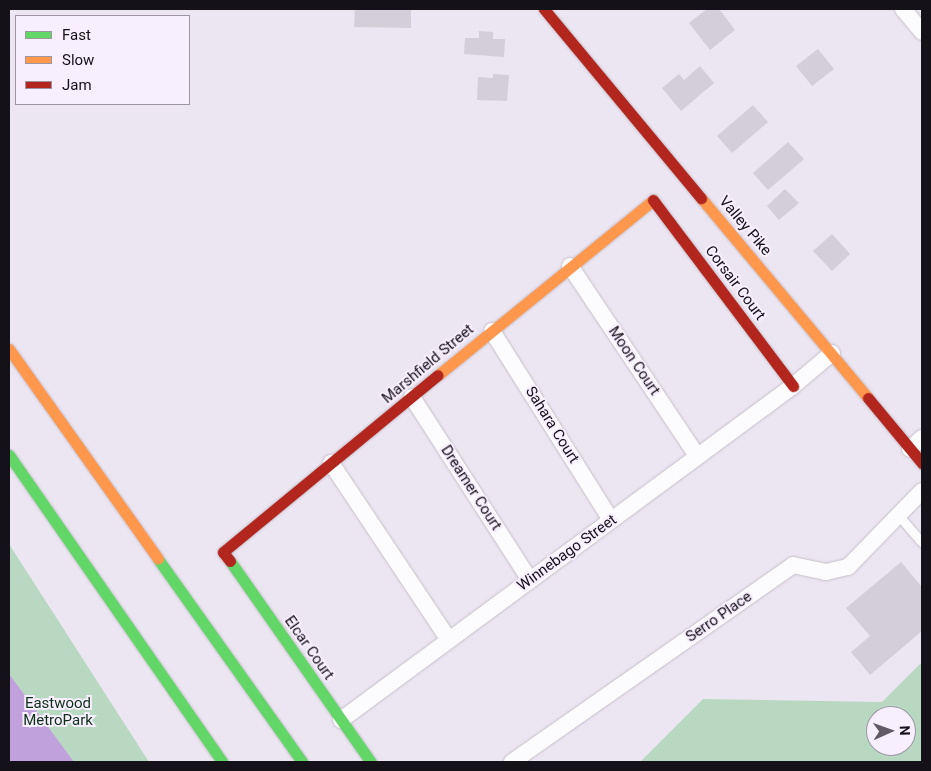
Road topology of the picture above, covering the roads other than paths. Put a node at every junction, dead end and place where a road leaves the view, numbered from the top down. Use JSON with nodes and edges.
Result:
{"nodes":[{"id":1,"x":544,"y":9,"type":"edge"},
{"id":2,"x":903,"y":9,"type":"edge"},
{"id":3,"x":922,"y":32,"type":"edge"},
{"id":4,"x":652,"y":198,"type":"joint"},
{"id":5,"x":570,"y":266,"type":"junction"},
{"id":6,"x":492,"y":330,"type":"junction"},
{"id":7,"x":9,"y":349,"type":"edge"},
{"id":8,"x":832,"y":353,"type":"junction"},
{"id":9,"x":793,"y":386,"type":"junction"},
{"id":10,"x":412,"y":397,"type":"junction"},
{"id":11,"x":916,"y":444,"type":"edge"},
{"id":12,"x":9,"y":455,"type":"edge"},
{"id":13,"x":697,"y":456,"type":"junction"},
{"id":14,"x":331,"y":463,"type":"junction"},
{"id":15,"x":922,"y":463,"type":"edge"},
{"id":16,"x":922,"y":491,"type":"edge"},
{"id":17,"x":899,"y":516,"type":"junction"},
{"id":18,"x":611,"y":520,"type":"junction"},
{"id":19,"x":922,"y":542,"type":"edge"},
{"id":20,"x":223,"y":552,"type":"joint"},
{"id":21,"x":530,"y":580,"type":"junction"},
{"id":22,"x":449,"y":640,"type":"junction"},
{"id":23,"x":341,"y":720,"type":"junction"},
{"id":24,"x":222,"y":762,"type":"edge"},
{"id":25,"x":302,"y":762,"type":"edge"},
{"id":26,"x":370,"y":762,"type":"edge"},
{"id":27,"x":512,"y":762,"type":"edge"}],
"edges":[{"from":1,"to":8,"type":"main road","name":"Valley Pike"},
{"from":2,"to":3,"type":"street"},
{"from":4,"to":5,"type":"main road","name":"Marshfield Street"},
{"from":4,"to":9,"type":"main road","name":"Corsair Court"},
{"from":5,"to":6,"type":"main road","name":"Marshfield Street"},
{"from":5,"to":13,"type":"street","name":"Moon Court"},
{"from":6,"to":10,"type":"main road","name":"Marshfield Street"},
{"from":6,"to":18,"type":"street","name":"Sahara Court"},
{"from":7,"to":25,"type":"main road"},
{"from":8,"to":9,"type":"street","name":"Winnebago Street"},
{"from":8,"to":11,"type":"main road","name":"Valley Pike"},
{"from":9,"to":13,"type":"street","name":"Winnebago Street"},
{"from":10,"to":14,"type":"main road","name":"Marshfield Street"},
{"from":10,"to":21,"type":"street","name":"Dreamer Court"},
{"from":11,"to":15,"type":"main road","name":"Valley Pike"},
{"from":12,"to":24,"type":"main road"},
{"from":13,"to":18,"type":"street","name":"Winnebago Street"},
{"from":14,"to":20,"type":"main road","name":"Marshfield Street"},
{"from":14,"to":22,"type":"street"},
{"from":16,"to":17,"type":"street","name":"Serro Place"},
{"from":17,"to":19,"type":"lane"},
{"from":17,"to":27,"type":"street","name":"Serro Place"},
{"from":18,"to":21,"type":"street","name":"Winnebago Street"},
{"from":20,"to":23,"type":"main road","name":"Elcar Court"},
{"from":21,"to":22,"type":"street","name":"Winnebago Street"},
{"from":22,"to":23,"type":"street","name":"Winnebago Street"},
{"from":23,"to":26,"type":"main road","name":"Elcar Court"}]}
